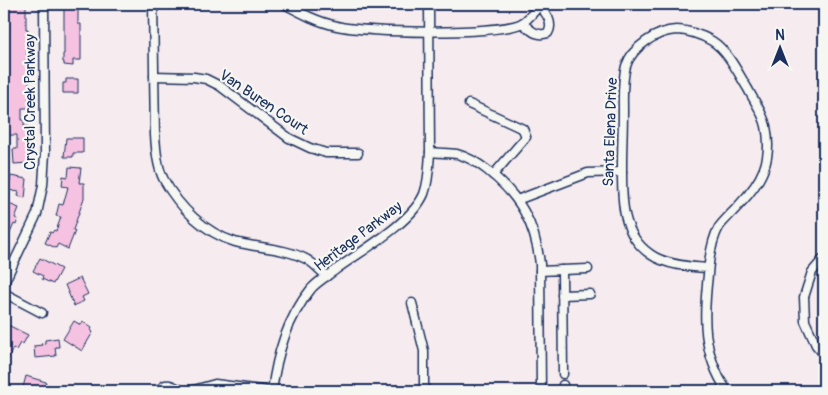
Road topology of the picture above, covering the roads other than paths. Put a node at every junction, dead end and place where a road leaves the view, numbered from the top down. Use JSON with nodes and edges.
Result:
{"nodes":[{"id":1,"x":44,"y":4,"type":"edge"},
{"id":2,"x":153,"y":4,"type":"edge"},
{"id":3,"x":284,"y":4,"type":"edge"},
{"id":4,"x":429,"y":4,"type":"edge"},
{"id":5,"x":540,"y":4,"type":"edge"},
{"id":6,"x":522,"y":23,"type":"junction"},
{"id":7,"x":429,"y":30,"type":"junction"},
{"id":8,"x":154,"y":76,"type":"junction"},
{"id":9,"x":469,"y":104,"type":"dead end"},
{"id":10,"x":430,"y":152,"type":"junction"},
{"id":11,"x":358,"y":153,"type":"dead end"},
{"id":12,"x":622,"y":172,"type":"junction"},
{"id":13,"x":493,"y":175,"type":"junction"},
{"id":14,"x":517,"y":200,"type":"junction"},
{"id":15,"x":824,"y":258,"type":"edge"},
{"id":16,"x":708,"y":268,"type":"junction"},
{"id":17,"x":588,"y":269,"type":"dead end"},
{"id":18,"x":562,"y":270,"type":"junction"},
{"id":19,"x":540,"y":271,"type":"junction"},
{"id":20,"x":327,"y":276,"type":"junction"},
{"id":21,"x":4,"y":283,"type":"edge"},
{"id":22,"x":4,"y":294,"type":"edge"},
{"id":23,"x":590,"y":294,"type":"dead end"},
{"id":24,"x":562,"y":295,"type":"junction"},
{"id":25,"x":412,"y":303,"type":"dead end"},
{"id":26,"x":42,"y":313,"type":"dead end"},
{"id":27,"x":824,"y":354,"type":"edge"},
{"id":28,"x":563,"y":374,"type":"dead end"},
{"id":29,"x":160,"y":391,"type":"edge"},
{"id":30,"x":182,"y":391,"type":"edge"},
{"id":31,"x":190,"y":391,"type":"edge"},
{"id":32,"x":270,"y":391,"type":"edge"},
{"id":33,"x":424,"y":391,"type":"edge"},
{"id":34,"x":541,"y":391,"type":"edge"},
{"id":35,"x":727,"y":391,"type":"edge"}],
"edges":[{"from":1,"to":21,"type":"street","name":"Crystal Creek Parkway"},
{"from":2,"to":8,"type":"street"},
{"from":3,"to":7,"type":"street"},
{"from":4,"to":7,"type":"street","name":"Heritage Parkway"},
{"from":5,"to":6,"type":"street"},
{"from":5,"to":6,"type":"street"},
{"from":6,"to":7,"type":"street"},
{"from":7,"to":10,"type":"street","name":"Heritage Parkway"},
{"from":8,"to":11,"type":"street","name":"Van Buren Court"},
{"from":8,"to":20,"type":"street"},
{"from":9,"to":13,"type":"street"},
{"from":10,"to":13,"type":"street"},
{"from":10,"to":20,"type":"street","name":"Heritage Parkway"},
{"from":12,"to":14,"type":"street"},
{"from":12,"to":16,"type":"street","name":"Santa Elena Drive"},
{"from":12,"to":16,"type":"street","name":"Santa Elena Drive"},
{"from":13,"to":14,"type":"street"},
{"from":14,"to":19,"type":"street"},
{"from":15,"to":27,"type":"street"},
{"from":16,"to":35,"type":"street","name":"Santa Elena Drive"},
{"from":17,"to":18,"type":"street"},
{"from":18,"to":19,"type":"street"},
{"from":18,"to":24,"type":"street"},
{"from":19,"to":34,"type":"street"},
{"from":20,"to":32,"type":"street","name":"Heritage Parkway"},
{"from":22,"to":26,"type":"street"},
{"from":23,"to":24,"type":"street"},
{"from":24,"to":28,"type":"street"},
{"from":25,"to":33,"type":"street"},
{"from":29,"to":30,"type":"street"},
{"from":31,"to":32,"type":"street"}]}
